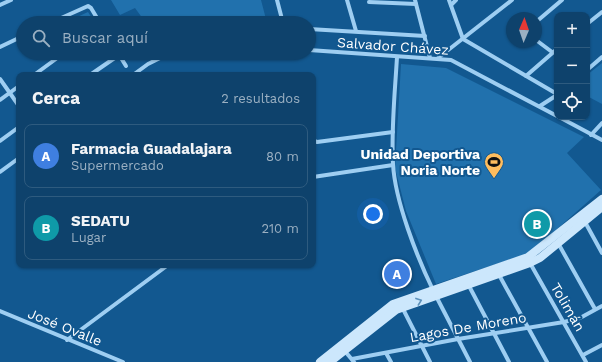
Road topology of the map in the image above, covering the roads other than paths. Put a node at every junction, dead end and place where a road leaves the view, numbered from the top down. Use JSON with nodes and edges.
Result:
{"nodes":[{"id":1,"x":11,"y":0,"type":"edge"},
{"id":2,"x":277,"y":0,"type":"edge"},
{"id":3,"x":347,"y":0,"type":"edge"},
{"id":4,"x":456,"y":0,"type":"edge"},
{"id":5,"x":512,"y":0,"type":"edge"},
{"id":6,"x":562,"y":0,"type":"edge"},
{"id":7,"x":369,"y":2,"type":"dead end"},
{"id":8,"x":380,"y":2,"type":"edge"},
{"id":9,"x":415,"y":2,"type":"edge"},
{"id":10,"x":450,"y":2,"type":"edge"},
{"id":11,"x":0,"y":5,"type":"edge"},
{"id":12,"x":602,"y":12,"type":"edge"},
{"id":13,"x":66,"y":16,"type":"edge"},
{"id":14,"x":96,"y":16,"type":"edge"},
{"id":15,"x":281,"y":16,"type":"edge"},
{"id":16,"x":542,"y":17,"type":"edge"},
{"id":17,"x":590,"y":22,"type":"edge"},
{"id":18,"x":316,"y":29,"type":"edge"},
{"id":19,"x":356,"y":31,"type":"junction"},
{"id":20,"x":425,"y":36,"type":"junction"},
{"id":21,"x":16,"y":39,"type":"edge"},
{"id":22,"x":463,"y":39,"type":"junction"},
{"id":23,"x":542,"y":44,"type":"edge"},
{"id":24,"x":0,"y":46,"type":"edge"},
{"id":25,"x":316,"y":51,"type":"edge"},
{"id":26,"x":552,"y":52,"type":"joint"},
{"id":27,"x":397,"y":57,"type":"junction"},
{"id":28,"x":430,"y":58,"type":"junction"},
{"id":29,"x":438,"y":58,"type":"junction"},
{"id":30,"x":602,"y":58,"type":"edge"},
{"id":31,"x":54,"y":60,"type":"edge"},
{"id":32,"x":110,"y":60,"type":"edge"},
{"id":33,"x":122,"y":60,"type":"edge"},
{"id":34,"x":156,"y":60,"type":"edge"},
{"id":35,"x":126,"y":66,"type":"dead end"},
{"id":36,"x":590,"y":68,"type":"edge"},
{"id":37,"x":38,"y":72,"type":"edge"},
{"id":38,"x":94,"y":72,"type":"edge"},
{"id":39,"x":137,"y":72,"type":"edge"},
{"id":40,"x":526,"y":76,"type":"junction"},
{"id":41,"x":0,"y":79,"type":"edge"},
{"id":42,"x":16,"y":88,"type":"edge"},
{"id":43,"x":554,"y":92,"type":"edge"},
{"id":44,"x":10,"y":93,"type":"junction"},
{"id":45,"x":554,"y":96,"type":"edge"},
{"id":46,"x":0,"y":100,"type":"edge"},
{"id":47,"x":16,"y":102,"type":"edge"},
{"id":48,"x":540,"y":106,"type":"junction"},
{"id":49,"x":554,"y":114,"type":"edge"},
{"id":50,"x":565,"y":120,"type":"edge"},
{"id":51,"x":602,"y":123,"type":"edge"},
{"id":52,"x":16,"y":129,"type":"edge"},
{"id":53,"x":393,"y":132,"type":"junction"},
{"id":54,"x":591,"y":135,"type":"junction"},
{"id":55,"x":602,"y":140,"type":"edge"},
{"id":56,"x":0,"y":141,"type":"edge"},
{"id":57,"x":316,"y":142,"type":"edge"},
{"id":58,"x":16,"y":160,"type":"edge"},
{"id":59,"x":393,"y":165,"type":"junction"},
{"id":60,"x":0,"y":172,"type":"edge"},
{"id":61,"x":316,"y":177,"type":"edge"},
{"id":62,"x":602,"y":199,"type":"edge"},
{"id":63,"x":602,"y":207,"type":"edge"},
{"id":64,"x":585,"y":222,"type":"junction"},
{"id":65,"x":556,"y":241,"type":"junction"},
{"id":66,"x":602,"y":253,"type":"edge"},
{"id":67,"x":530,"y":263,"type":"junction"},
{"id":68,"x":164,"y":268,"type":"edge"},
{"id":69,"x":498,"y":271,"type":"junction"},
{"id":70,"x":467,"y":284,"type":"junction"},
{"id":71,"x":434,"y":292,"type":"junction"},
{"id":72,"x":602,"y":306,"type":"edge"},
{"id":73,"x":397,"y":307,"type":"junction"},
{"id":74,"x":595,"y":309,"type":"junction"},
{"id":75,"x":0,"y":311,"type":"edge"},
{"id":76,"x":564,"y":322,"type":"junction"},
{"id":77,"x":529,"y":328,"type":"junction"},
{"id":78,"x":493,"y":333,"type":"junction"},
{"id":79,"x":458,"y":339,"type":"junction"},
{"id":80,"x":67,"y":340,"type":"junction"},
{"id":81,"x":602,"y":345,"type":"edge"},
{"id":82,"x":422,"y":346,"type":"junction"},
{"id":83,"x":342,"y":348,"type":"junction"},
{"id":84,"x":386,"y":353,"type":"junction"},
{"id":85,"x":583,"y":355,"type":"junction"},
{"id":86,"x":353,"y":360,"type":"edge"},
{"id":87,"x":123,"y":362,"type":"edge"},
{"id":88,"x":320,"y":362,"type":"edge"},
{"id":89,"x":330,"y":362,"type":"edge"},
{"id":90,"x":391,"y":362,"type":"edge"},
{"id":91,"x":430,"y":362,"type":"edge"},
{"id":92,"x":470,"y":362,"type":"edge"},
{"id":93,"x":509,"y":362,"type":"edge"},
{"id":94,"x":547,"y":362,"type":"edge"},
{"id":95,"x":586,"y":362,"type":"edge"}],
"edges":[{"from":1,"to":11,"type":"street"},
{"from":2,"to":15,"type":"street"},
{"from":3,"to":19,"type":"street"},
{"from":4,"to":10,"type":"street"},
{"from":5,"to":22,"type":"street"},
{"from":6,"to":16,"type":"street"},
{"from":7,"to":8,"type":"street"},
{"from":8,"to":9,"type":"street"},
{"from":9,"to":20,"type":"street"},
{"from":10,"to":22,"type":"street"},
{"from":12,"to":17,"type":"street"},
{"from":13,"to":14,"type":"street"},
{"from":18,"to":19,"type":"street"},
{"from":19,"to":20,"type":"street"},
{"from":20,"to":28,"type":"street"},
{"from":21,"to":24,"type":"street"},
{"from":22,"to":29,"type":"street"},
{"from":22,"to":40,"type":"street"},
{"from":23,"to":26,"type":"street"},
{"from":25,"to":27,"type":"street","name":"Salvador Chávez"},
{"from":26,"to":40,"type":"street"},
{"from":27,"to":28,"type":"street","name":"Salvador Chávez"},
{"from":27,"to":53,"type":"street"},
{"from":28,"to":29,"type":"street","name":"Salvador Chávez"},
{"from":29,"to":48,"type":"street","name":"Salvador Chávez"},
{"from":30,"to":36,"type":"street"},
{"from":31,"to":37,"type":"street"},
{"from":32,"to":38,"type":"street"},
{"from":33,"to":35,"type":"street"},
{"from":34,"to":39,"type":"street"},
{"from":40,"to":43,"type":"street"},
{"from":41,"to":44,"type":"street"},
{"from":42,"to":44,"type":"street"},
{"from":44,"to":46,"type":"street"},
{"from":44,"to":47,"type":"street"},
{"from":45,"to":48,"type":"street"},
{"from":48,"to":49,"type":"street","name":"Salvador Chávez"},
{"from":50,"to":54,"type":"street","name":"Salvador Chávez"},
{"from":51,"to":54,"type":"street"},
{"from":52,"to":56,"type":"street"},
{"from":53,"to":57,"type":"street"},
{"from":53,"to":59,"type":"street"},
{"from":54,"to":55,"type":"street","name":"Salvador Chávez"},
{"from":58,"to":60,"type":"street"},
{"from":59,"to":61,"type":"street"},
{"from":59,"to":71,"type":"street"},
{"from":62,"to":65,"type":"main road"},
{"from":63,"to":64,"type":"main road"},
{"from":64,"to":65,"type":"main road"},
{"from":64,"to":66,"type":"street"},
{"from":65,"to":67,"type":"main road"},
{"from":65,"to":69,"type":"main road"},
{"from":65,"to":74,"type":"street"},
{"from":67,"to":69,"type":"main road"},
{"from":67,"to":76,"type":"street","name":"Tolimán"},
{"from":68,"to":80,"type":"street"},
{"from":69,"to":70,"type":"main road"},
{"from":69,"to":71,"type":"main road"},
{"from":69,"to":77,"type":"street"},
{"from":70,"to":71,"type":"main road"},
{"from":70,"to":78,"type":"street"},
{"from":71,"to":73,"type":"main road"},
{"from":71,"to":79,"type":"street"},
{"from":72,"to":74,"type":"street","name":"Lagos De Moreno"},
{"from":73,"to":82,"type":"street"},
{"from":73,"to":83,"type":"main road"},
{"from":74,"to":76,"type":"street","name":"Lagos De Moreno"},
{"from":75,"to":80,"type":"street","name":"José Ovalle"},
{"from":76,"to":77,"type":"street","name":"Lagos De Moreno"},
{"from":76,"to":85,"type":"street","name":"Tolimán"},
{"from":77,"to":78,"type":"street","name":"Lagos De Moreno"},
{"from":77,"to":94,"type":"street"},
{"from":78,"to":79,"type":"street","name":"Lagos De Moreno"},
{"from":78,"to":93,"type":"street"},
{"from":79,"to":82,"type":"street","name":"Lagos De Moreno"},
{"from":79,"to":92,"type":"street"},
{"from":80,"to":87,"type":"street","name":"José Ovalle"},
{"from":81,"to":85,"type":"street"},
{"from":82,"to":84,"type":"street","name":"Lagos De Moreno"},
{"from":82,"to":91,"type":"street"},
{"from":83,"to":86,"type":"street","name":"Lagos De Moreno"},
{"from":83,"to":88,"type":"main road"},
{"from":83,"to":89,"type":"main road"},
{"from":84,"to":86,"type":"street","name":"Lagos De Moreno"},
{"from":84,"to":90,"type":"street"},
{"from":85,"to":95,"type":"street","name":"Tolimán"}]}
